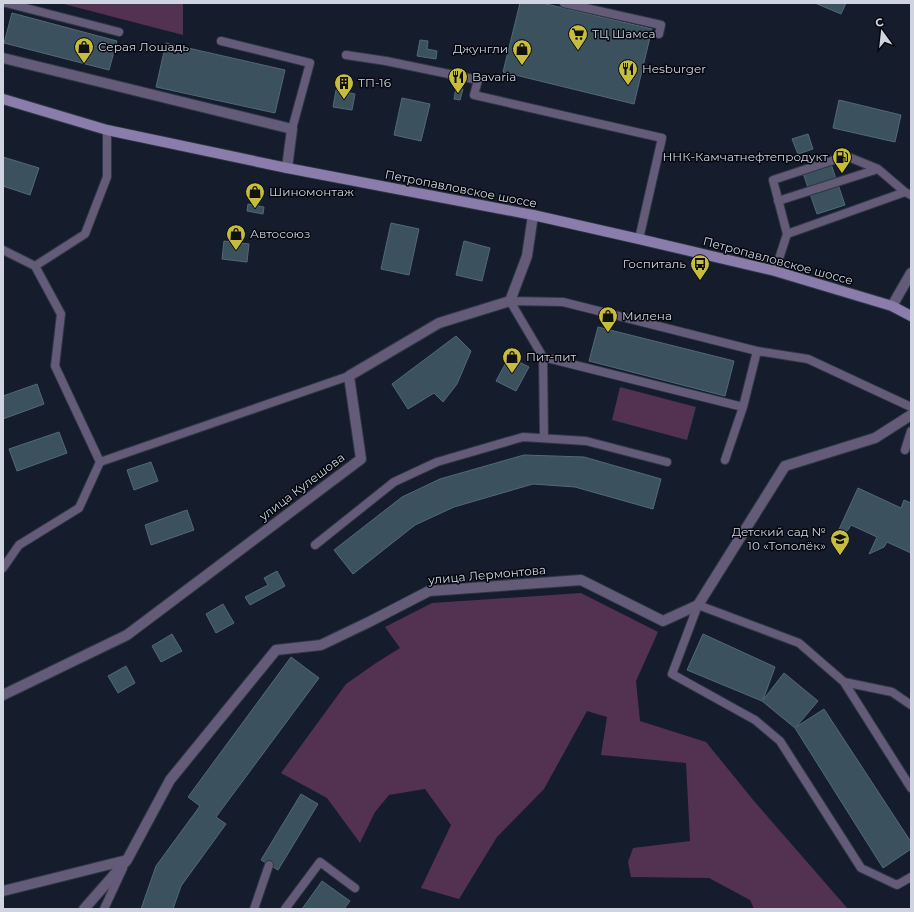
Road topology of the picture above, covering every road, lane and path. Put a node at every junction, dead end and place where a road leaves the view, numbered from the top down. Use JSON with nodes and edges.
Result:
{"nodes":[{"id":1,"x":6,"y":3,"type":"edge"},
{"id":2,"x":564,"y":3,"type":"edge"},
{"id":3,"x":119,"y":32,"type":"dead end"},
{"id":4,"x":659,"y":34,"type":"dead end"},
{"id":5,"x":221,"y":41,"type":"dead end"},
{"id":6,"x":346,"y":55,"type":"dead end"},
{"id":7,"x":3,"y":58,"type":"edge"},
{"id":8,"x":3,"y":99,"type":"edge"},
{"id":9,"x":292,"y":129,"type":"junction"},
{"id":10,"x":107,"y":130,"type":"junction"},
{"id":11,"x":287,"y":168,"type":"junction"},
{"id":12,"x":878,"y":169,"type":"junction"},
{"id":13,"x":908,"y":194,"type":"edge"},
{"id":14,"x":778,"y":201,"type":"junction"},
{"id":15,"x":533,"y":215,"type":"junction"},
{"id":16,"x":787,"y":234,"type":"junction"},
{"id":17,"x":639,"y":239,"type":"junction"},
{"id":18,"x":3,"y":250,"type":"edge"},
{"id":19,"x":35,"y":266,"type":"junction"},
{"id":20,"x":775,"y":271,"type":"junction"},
{"id":21,"x":911,"y":274,"type":"edge"},
{"id":22,"x":510,"y":301,"type":"junction"},
{"id":23,"x":892,"y":306,"type":"junction"},
{"id":24,"x":911,"y":316,"type":"edge"},
{"id":25,"x":757,"y":351,"type":"junction"},
{"id":26,"x":543,"y":357,"type":"junction"},
{"id":27,"x":350,"y":376,"type":"junction"},
{"id":28,"x":743,"y":407,"type":"junction"},
{"id":29,"x":911,"y":407,"type":"edge"},
{"id":30,"x":911,"y":415,"type":"edge"},
{"id":31,"x":911,"y":431,"type":"edge"},
{"id":32,"x":544,"y":438,"type":"junction"},
{"id":33,"x":905,"y":450,"type":"dead end"},
{"id":34,"x":725,"y":460,"type":"dead end"},
{"id":35,"x":100,"y":462,"type":"junction"},
{"id":36,"x":667,"y":462,"type":"dead end"},
{"id":37,"x":315,"y":545,"type":"dead end"},
{"id":38,"x":3,"y":568,"type":"edge"},
{"id":39,"x":698,"y":605,"type":"junction"},
{"id":40,"x":844,"y":682,"type":"junction"},
{"id":41,"x":3,"y":695,"type":"edge"},
{"id":42,"x":911,"y":705,"type":"edge"},
{"id":43,"x":911,"y":788,"type":"edge"},
{"id":44,"x":127,"y":860,"type":"junction"},
{"id":45,"x":269,"y":866,"type":"dead end"},
{"id":46,"x":911,"y":877,"type":"edge"},
{"id":47,"x":355,"y":888,"type":"dead end"},
{"id":48,"x":3,"y":891,"type":"edge"},
{"id":49,"x":84,"y":909,"type":"edge"},
{"id":50,"x":104,"y":909,"type":"edge"},
{"id":51,"x":254,"y":909,"type":"edge"},
{"id":52,"x":285,"y":909,"type":"edge"}],
"edges":[{"from":1,"to":3,"type":"lane"},
{"from":2,"to":4,"type":"lane"},
{"from":5,"to":9,"type":"lane"},
{"from":6,"to":17,"type":"lane"},
{"from":7,"to":9,"type":"street"},
{"from":8,"to":10,"type":"main road","name":"Петропавловское шоссе"},
{"from":9,"to":11,"type":"street"},
{"from":10,"to":11,"type":"main road","name":"Петропавловское шоссе"},
{"from":10,"to":19,"type":"lane"},
{"from":11,"to":15,"type":"main road","name":"Петропавловское шоссе"},
{"from":12,"to":13,"type":"lane"},
{"from":12,"to":14,"type":"lane"},
{"from":12,"to":14,"type":"lane"},
{"from":13,"to":16,"type":"lane"},
{"from":14,"to":16,"type":"lane"},
{"from":15,"to":17,"type":"main road","name":"Петропавловское шоссе"},
{"from":15,"to":22,"type":"street"},
{"from":16,"to":20,"type":"lane"},
{"from":17,"to":20,"type":"main road","name":"Петропавловское шоссе"},
{"from":18,"to":19,"type":"lane"},
{"from":19,"to":35,"type":"lane"},
{"from":20,"to":23,"type":"main road","name":"Петропавловское шоссе"},
{"from":21,"to":23,"type":"street"},
{"from":22,"to":25,"type":"lane"},
{"from":22,"to":26,"type":"lane"},
{"from":22,"to":27,"type":"street"},
{"from":23,"to":24,"type":"main road","name":"Петропавловское шоссе"},
{"from":25,"to":28,"type":"lane"},
{"from":25,"to":29,"type":"lane"},
{"from":26,"to":28,"type":"lane"},
{"from":26,"to":32,"type":"lane"},
{"from":27,"to":35,"type":"lane"},
{"from":27,"to":41,"type":"street","name":"улица Кулешова"},
{"from":28,"to":34,"type":"lane"},
{"from":30,"to":39,"type":"street"},
{"from":31,"to":33,"type":"lane"},
{"from":32,"to":36,"type":"lane"},
{"from":32,"to":37,"type":"lane"},
{"from":35,"to":38,"type":"lane"},
{"from":39,"to":40,"type":"lane"},
{"from":39,"to":44,"type":"street","name":"улица Лермонтова"},
{"from":39,"to":46,"type":"lane"},
{"from":40,"to":42,"type":"lane"},
{"from":40,"to":43,"type":"lane"},
{"from":44,"to":48,"type":"street"},
{"from":44,"to":49,"type":"street","name":"улица Лермонтова"},
{"from":44,"to":50,"type":"lane"},
{"from":45,"to":51,"type":"lane"},
{"from":47,"to":52,"type":"lane"}]}
